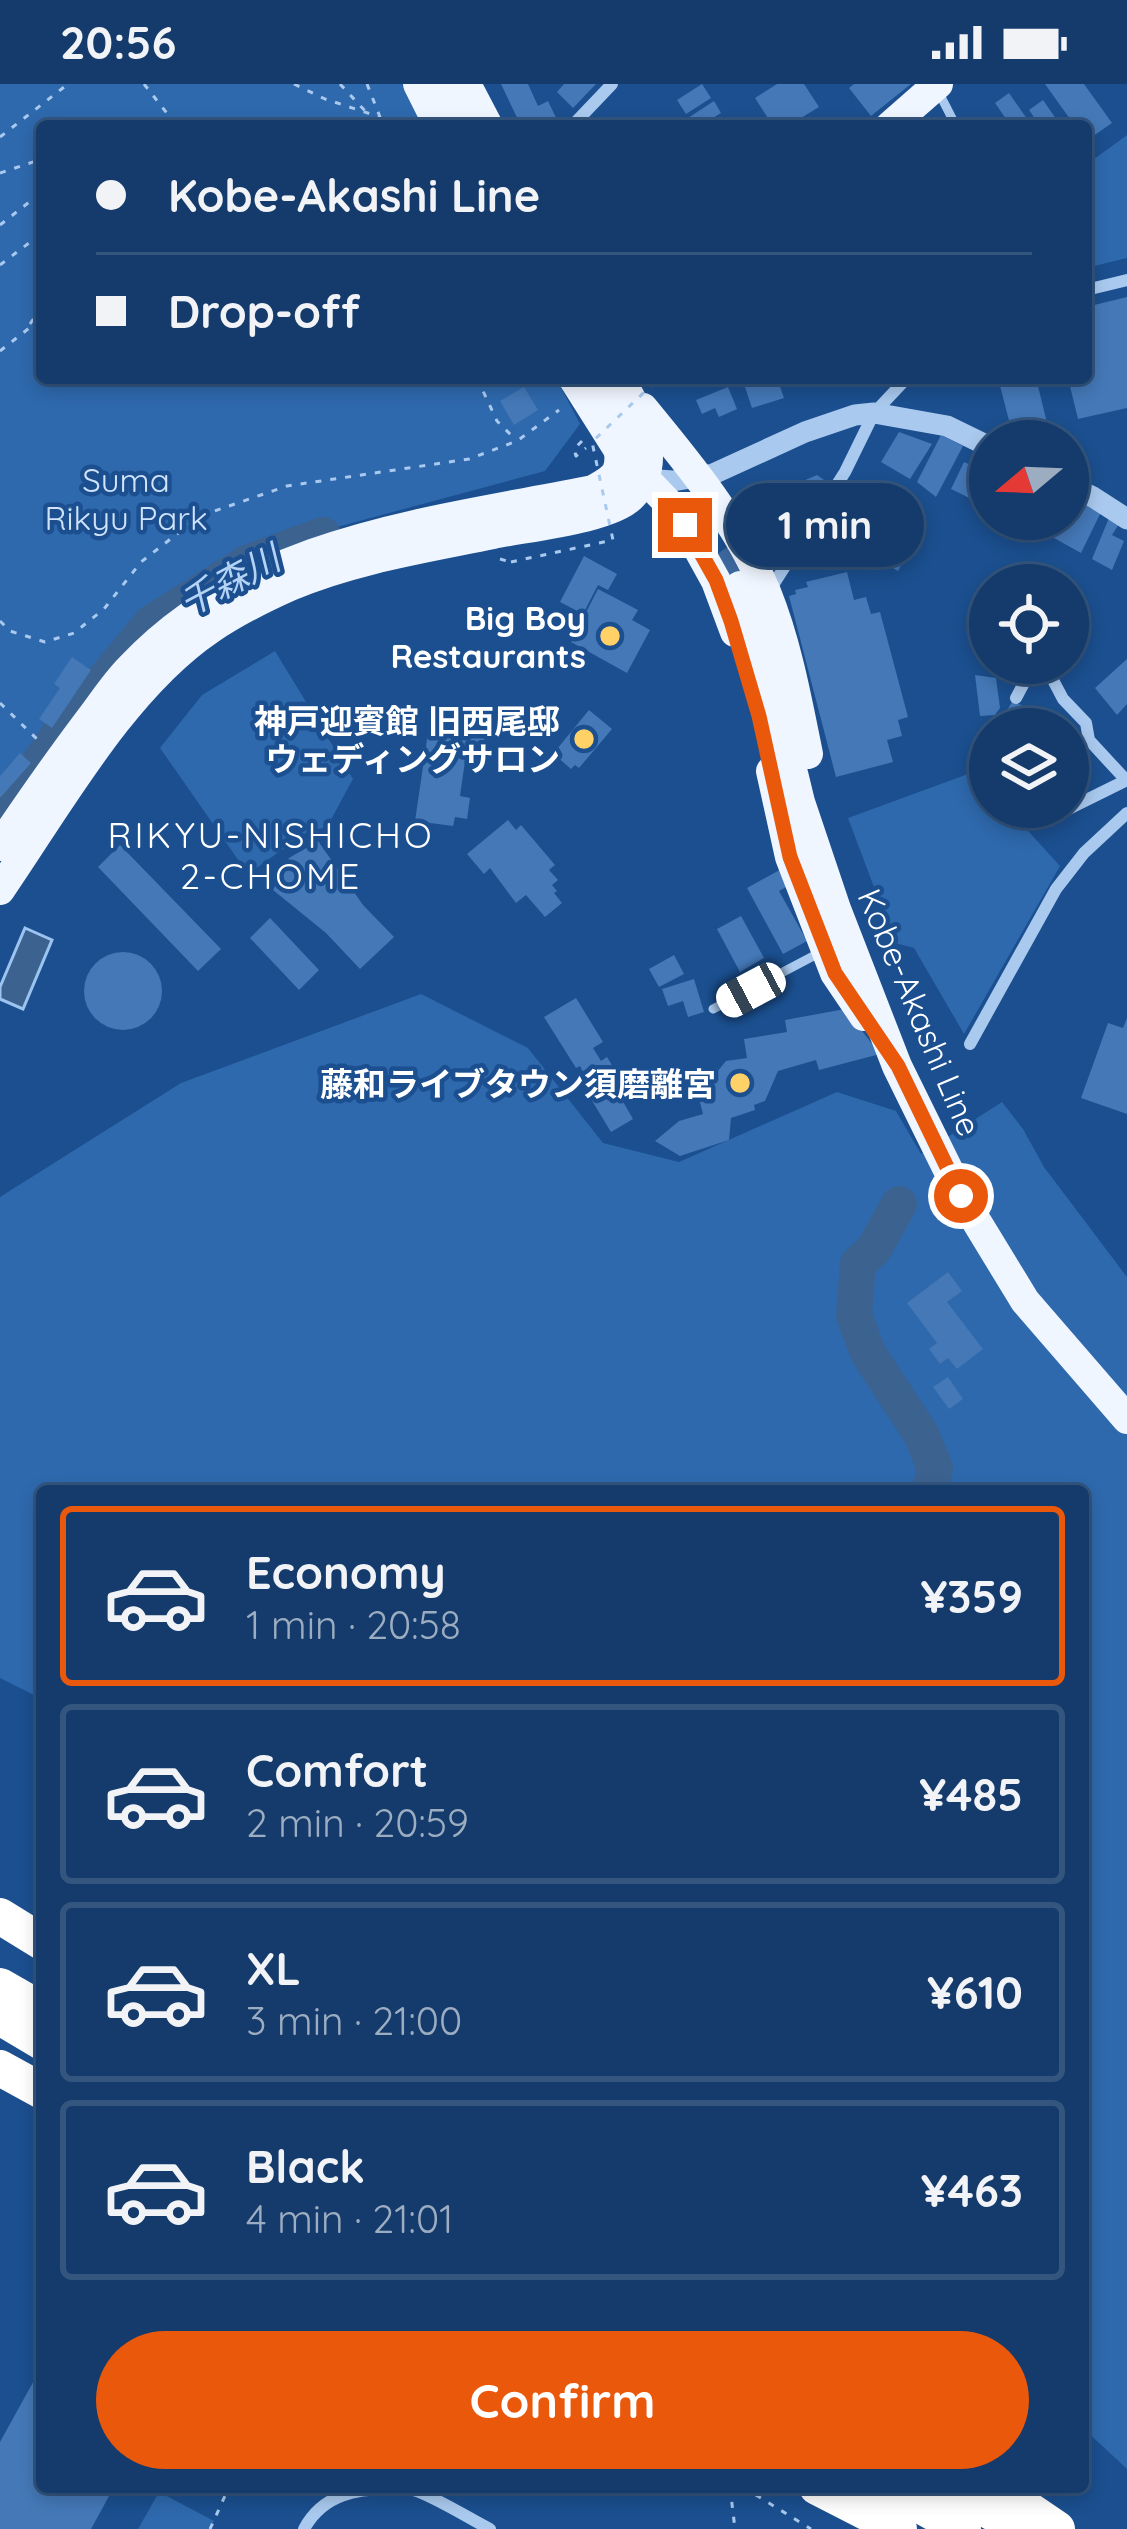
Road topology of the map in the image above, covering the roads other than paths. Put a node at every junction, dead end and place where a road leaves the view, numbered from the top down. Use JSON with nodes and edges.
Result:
{"nodes":[{"id":1,"x":418,"y":84,"type":"edge"},
{"id":2,"x":443,"y":84,"type":"edge"},
{"id":3,"x":466,"y":84,"type":"edge"},
{"id":4,"x":612,"y":84,"type":"edge"},
{"id":5,"x":937,"y":85,"type":"edge"},
{"id":6,"x":436,"y":120,"type":"edge"},
{"id":7,"x":461,"y":120,"type":"edge"},
{"id":8,"x":485,"y":120,"type":"edge"},
{"id":9,"x":578,"y":120,"type":"edge"},
{"id":10,"x":897,"y":120,"type":"edge"},
{"id":11,"x":953,"y":120,"type":"edge"},
{"id":12,"x":1127,"y":280,"type":"edge"},
{"id":13,"x":1092,"y":289,"type":"edge"},
{"id":14,"x":607,"y":384,"type":"edge"},
{"id":15,"x":624,"y":384,"type":"edge"},
{"id":16,"x":626,"y":384,"type":"edge"},
{"id":17,"x":901,"y":384,"type":"edge"},
{"id":18,"x":572,"y":391,"type":"edge"},
{"id":19,"x":874,"y":413,"type":"junction"},
{"id":20,"x":969,"y":437,"type":"edge"},
{"id":21,"x":606,"y":448,"type":"junction"},
{"id":22,"x":710,"y":478,"type":"junction"},
{"id":23,"x":642,"y":479,"type":"junction"},
{"id":24,"x":1089,"y":494,"type":"edge"},
{"id":25,"x":595,"y":502,"type":"junction"},
{"id":26,"x":670,"y":505,"type":"junction"},
{"id":27,"x":1127,"y":519,"type":"edge"},
{"id":28,"x":754,"y":590,"type":"junction"},
{"id":29,"x":1023,"y":684,"type":"edge"},
{"id":30,"x":1054,"y":684,"type":"edge"},
{"id":31,"x":1016,"y":698,"type":"dead end"},
{"id":32,"x":1126,"y":780,"type":"edge"},
{"id":33,"x":1089,"y":798,"type":"edge"},
{"id":34,"x":1127,"y":813,"type":"edge"},
{"id":35,"x":0,"y":846,"type":"edge"},
{"id":36,"x":0,"y":890,"type":"edge"},
{"id":37,"x":826,"y":950,"type":"junction"},
{"id":38,"x":713,"y":1010,"type":"dead end"},
{"id":39,"x":970,"y":1044,"type":"dead end"},
{"id":40,"x":898,"y":1066,"type":"junction"},
{"id":41,"x":1127,"y":1420,"type":"edge"},
{"id":42,"x":0,"y":1916,"type":"edge"},
{"id":43,"x":36,"y":1938,"type":"edge"},
{"id":44,"x":0,"y":1986,"type":"edge"},
{"id":45,"x":36,"y":2007,"type":"edge"},
{"id":46,"x":0,"y":2017,"type":"edge"},
{"id":47,"x":36,"y":2038,"type":"edge"},
{"id":48,"x":0,"y":2068,"type":"edge"},
{"id":49,"x":36,"y":2087,"type":"edge"},
{"id":50,"x":346,"y":2493,"type":"edge"},
{"id":51,"x":419,"y":2493,"type":"edge"},
{"id":52,"x":829,"y":2493,"type":"edge"},
{"id":53,"x":898,"y":2493,"type":"edge"},
{"id":54,"x":955,"y":2493,"type":"edge"},
{"id":55,"x":1003,"y":2493,"type":"edge"},
{"id":56,"x":304,"y":2529,"type":"edge"},
{"id":57,"x":490,"y":2529,"type":"edge"},
{"id":58,"x":899,"y":2529,"type":"edge"},
{"id":59,"x":963,"y":2529,"type":"edge"},
{"id":60,"x":1024,"y":2529,"type":"edge"},
{"id":61,"x":1057,"y":2529,"type":"edge"}],
"edges":[{"from":1,"to":6,"type":"main road"},
{"from":2,"to":7,"type":"main road"},
{"from":3,"to":8,"type":"main road"},
{"from":4,"to":9,"type":"street"},
{"from":5,"to":10,"type":"main road"},
{"from":5,"to":11,"type":"lane"},
{"from":12,"to":13,"type":"street"},
{"from":14,"to":21,"type":"main road"},
{"from":15,"to":23,"type":"main road"},
{"from":16,"to":22,"type":"main road","name":"Kobe-Akashi Line"},
{"from":17,"to":19,"type":"street"},
{"from":18,"to":21,"type":"main road"},
{"from":19,"to":20,"type":"street"},
{"from":19,"to":22,"type":"street"},
{"from":19,"to":28,"type":"street"},
{"from":21,"to":23,"type":"main road"},
{"from":21,"to":25,"type":"main road"},
{"from":22,"to":23,"type":"street"},
{"from":22,"to":26,"type":"street"},
{"from":22,"to":28,"type":"main road","name":"Kobe-Akashi Line"},
{"from":23,"to":25,"type":"main road"},
{"from":23,"to":26,"type":"main road"},
{"from":24,"to":27,"type":"street"},
{"from":25,"to":26,"type":"main road"},
{"from":25,"to":35,"type":"main road"},
{"from":25,"to":36,"type":"main road"},
{"from":26,"to":37,"type":"main road"},
{"from":28,"to":40,"type":"main road","name":"Kobe-Akashi Line"},
{"from":29,"to":31,"type":"street"},
{"from":30,"to":32,"type":"street"},
{"from":32,"to":33,"type":"street"},
{"from":34,"to":39,"type":"street"},
{"from":37,"to":38,"type":"lane"},
{"from":37,"to":40,"type":"main road"},
{"from":40,"to":41,"type":"main road","name":"Kobe-Akashi Line"},
{"from":42,"to":43,"type":"highway"},
{"from":44,"to":45,"type":"highway"},
{"from":46,"to":47,"type":"highway"},
{"from":48,"to":49,"type":"highway"},
{"from":50,"to":56,"type":"street"},
{"from":51,"to":57,"type":"street"},
{"from":52,"to":58,"type":"highway"},
{"from":53,"to":59,"type":"highway"},
{"from":54,"to":60,"type":"highway"},
{"from":55,"to":61,"type":"highway"}]}
